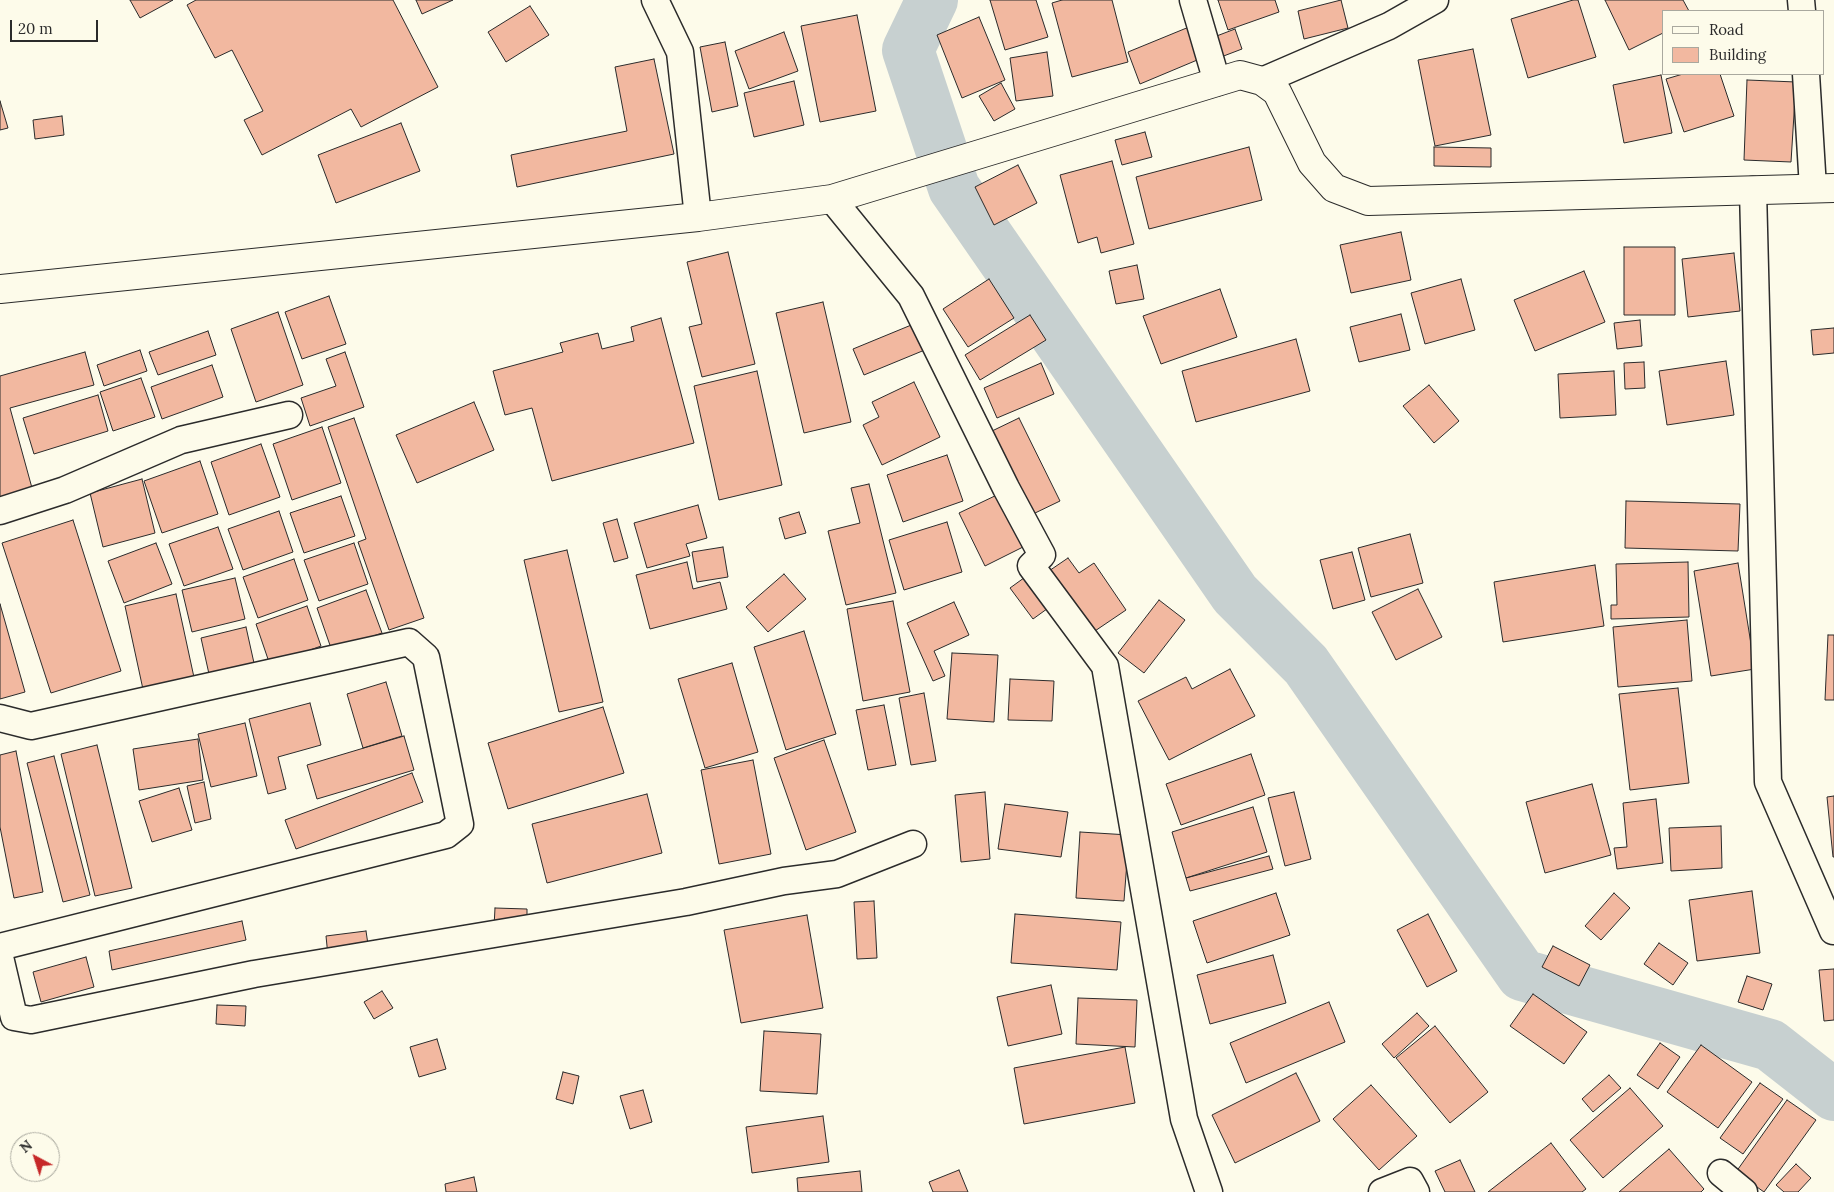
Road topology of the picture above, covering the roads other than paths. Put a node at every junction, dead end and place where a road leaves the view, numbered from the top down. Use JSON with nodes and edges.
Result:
{"nodes":[{"id":1,"x":655,"y":0,"type":"edge"},
{"id":2,"x":1193,"y":0,"type":"edge"},
{"id":3,"x":1435,"y":0,"type":"edge"},
{"id":4,"x":1806,"y":75,"type":"edge"},
{"id":5,"x":1262,"y":81,"type":"junction"},
{"id":6,"x":1217,"y":82,"type":"junction"},
{"id":7,"x":1823,"y":188,"type":"edge"},
{"id":8,"x":1753,"y":190,"type":"junction"},
{"id":9,"x":832,"y":199,"type":"junction"},
{"id":10,"x":698,"y":217,"type":"junction"},
{"id":11,"x":0,"y":289,"type":"edge"},
{"id":12,"x":288,"y":415,"type":"dead end"},
{"id":13,"x":0,"y":511,"type":"edge"},
{"id":14,"x":0,"y":718,"type":"edge"},
{"id":15,"x":913,"y":844,"type":"dead end"},
{"id":16,"x":1834,"y":931,"type":"edge"},
{"id":17,"x":0,"y":947,"type":"edge"},
{"id":18,"x":0,"y":957,"type":"edge"},
{"id":19,"x":1721,"y":1173,"type":"dead end"},
{"id":20,"x":1209,"y":1192,"type":"edge"},
{"id":21,"x":1382,"y":1192,"type":"edge"},
{"id":22,"x":1416,"y":1192,"type":"edge"},
{"id":23,"x":1744,"y":1192,"type":"edge"}],
"edges":[{"from":1,"to":10,"type":"street"},
{"from":2,"to":6,"type":"street"},
{"from":3,"to":5,"type":"street"},
{"from":4,"to":7,"type":"street"},
{"from":5,"to":6,"type":"street"},
{"from":5,"to":8,"type":"street"},
{"from":6,"to":9,"type":"street"},
{"from":7,"to":8,"type":"street"},
{"from":8,"to":16,"type":"street"},
{"from":9,"to":10,"type":"street"},
{"from":9,"to":20,"type":"street"},
{"from":10,"to":11,"type":"street"},
{"from":12,"to":13,"type":"street"},
{"from":14,"to":17,"type":"street"},
{"from":15,"to":18,"type":"street"},
{"from":19,"to":23,"type":"street"},
{"from":21,"to":22,"type":"street"}]}
